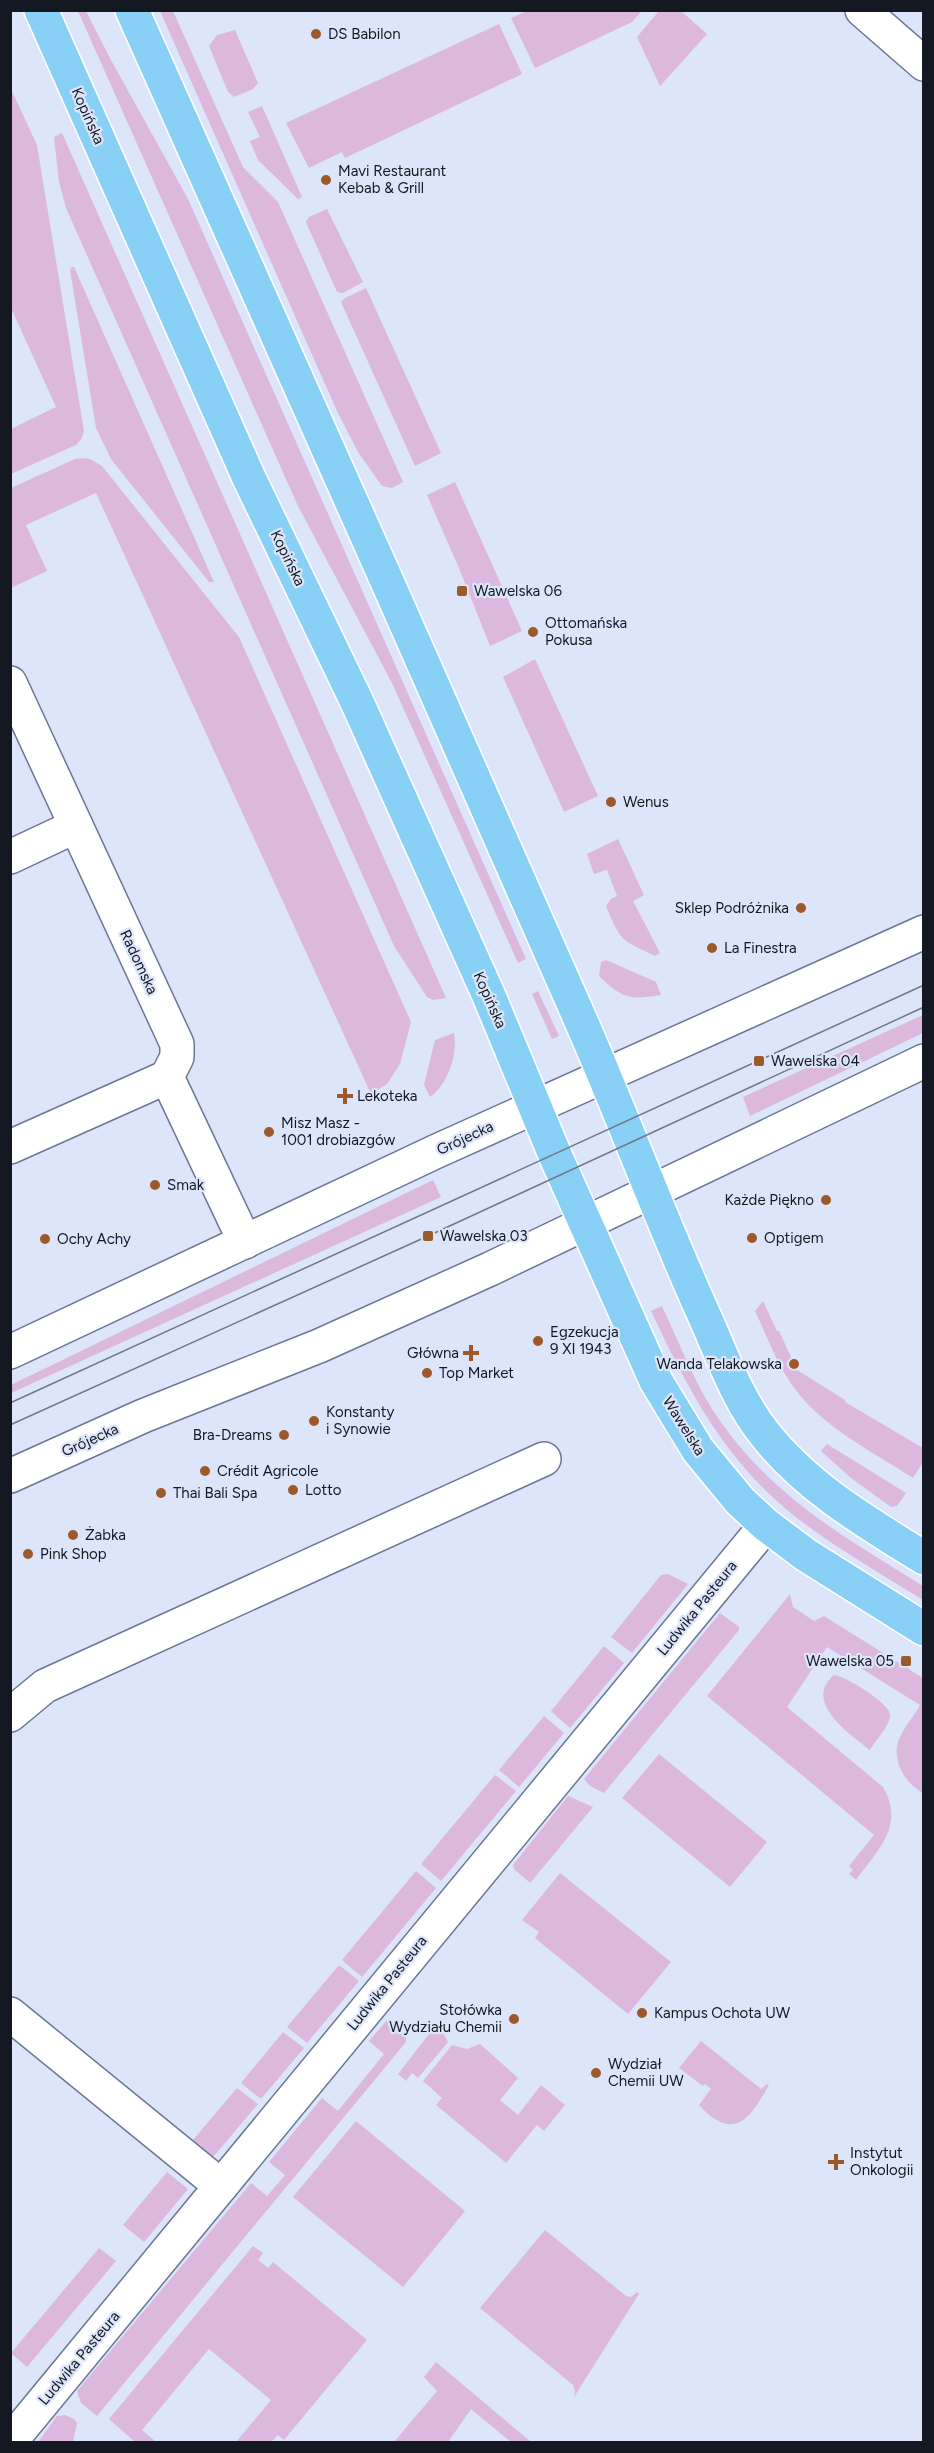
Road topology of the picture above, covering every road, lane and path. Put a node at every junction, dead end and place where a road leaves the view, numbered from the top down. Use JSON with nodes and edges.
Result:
{"nodes":[{"id":1,"x":41,"y":10,"type":"edge"},
{"id":2,"x":132,"y":10,"type":"edge"},
{"id":3,"x":862,"y":10,"type":"edge"},
{"id":4,"x":924,"y":64,"type":"edge"},
{"id":5,"x":10,"y":683,"type":"edge"},
{"id":6,"x":76,"y":826,"type":"junction"},
{"id":7,"x":10,"y":857,"type":"edge"},
{"id":8,"x":924,"y":932,"type":"edge"},
{"id":9,"x":924,"y":1061,"type":"edge"},
{"id":10,"x":604,"y":1074,"type":"junction"},
{"id":11,"x":167,"y":1077,"type":"junction"},
{"id":12,"x":535,"y":1106,"type":"junction"},
{"id":13,"x":10,"y":1147,"type":"edge"},
{"id":14,"x":652,"y":1191,"type":"junction"},
{"id":15,"x":586,"y":1223,"type":"junction"},
{"id":16,"x":245,"y":1242,"type":"junction"},
{"id":17,"x":10,"y":1352,"type":"edge"},
{"id":18,"x":544,"y":1459,"type":"dead end"},
{"id":19,"x":10,"y":1476,"type":"edge"},
{"id":20,"x":766,"y":1525,"type":"junction"},
{"id":21,"x":924,"y":1558,"type":"edge"},
{"id":22,"x":924,"y":1629,"type":"edge"},
{"id":23,"x":10,"y":1715,"type":"edge"},
{"id":24,"x":10,"y":2014,"type":"edge"},
{"id":25,"x":221,"y":2186,"type":"junction"},
{"id":26,"x":10,"y":2442,"type":"edge"}],
"edges":[{"from":1,"to":12,"type":"main road","name":"Kopińska"},
{"from":2,"to":10,"type":"main road"},
{"from":3,"to":4,"type":"street"},
{"from":5,"to":6,"type":"street","name":"Radomska"},
{"from":6,"to":7,"type":"street"},
{"from":6,"to":11,"type":"street","name":"Radomska"},
{"from":8,"to":10,"type":"street","name":"Grójecka"},
{"from":9,"to":14,"type":"street","name":"Grójecka"},
{"from":10,"to":12,"type":"street","name":"Grójecka"},
{"from":10,"to":14,"type":"main road"},
{"from":11,"to":13,"type":"street"},
{"from":11,"to":16,"type":"street"},
{"from":12,"to":15,"type":"main road","name":"Wawelska"},
{"from":12,"to":16,"type":"street","name":"Grójecka"},
{"from":14,"to":15,"type":"street","name":"Grójecka"},
{"from":14,"to":21,"type":"main road"},
{"from":15,"to":19,"type":"street","name":"Grójecka"},
{"from":15,"to":20,"type":"main road","name":"Wawelska"},
{"from":16,"to":17,"type":"street","name":"Grójecka"},
{"from":18,"to":23,"type":"street"},
{"from":20,"to":22,"type":"main road","name":"Wawelska"},
{"from":20,"to":25,"type":"street","name":"Ludwika Pasteura"},
{"from":24,"to":25,"type":"street"},
{"from":25,"to":26,"type":"street","name":"Ludwika Pasteura"}]}
